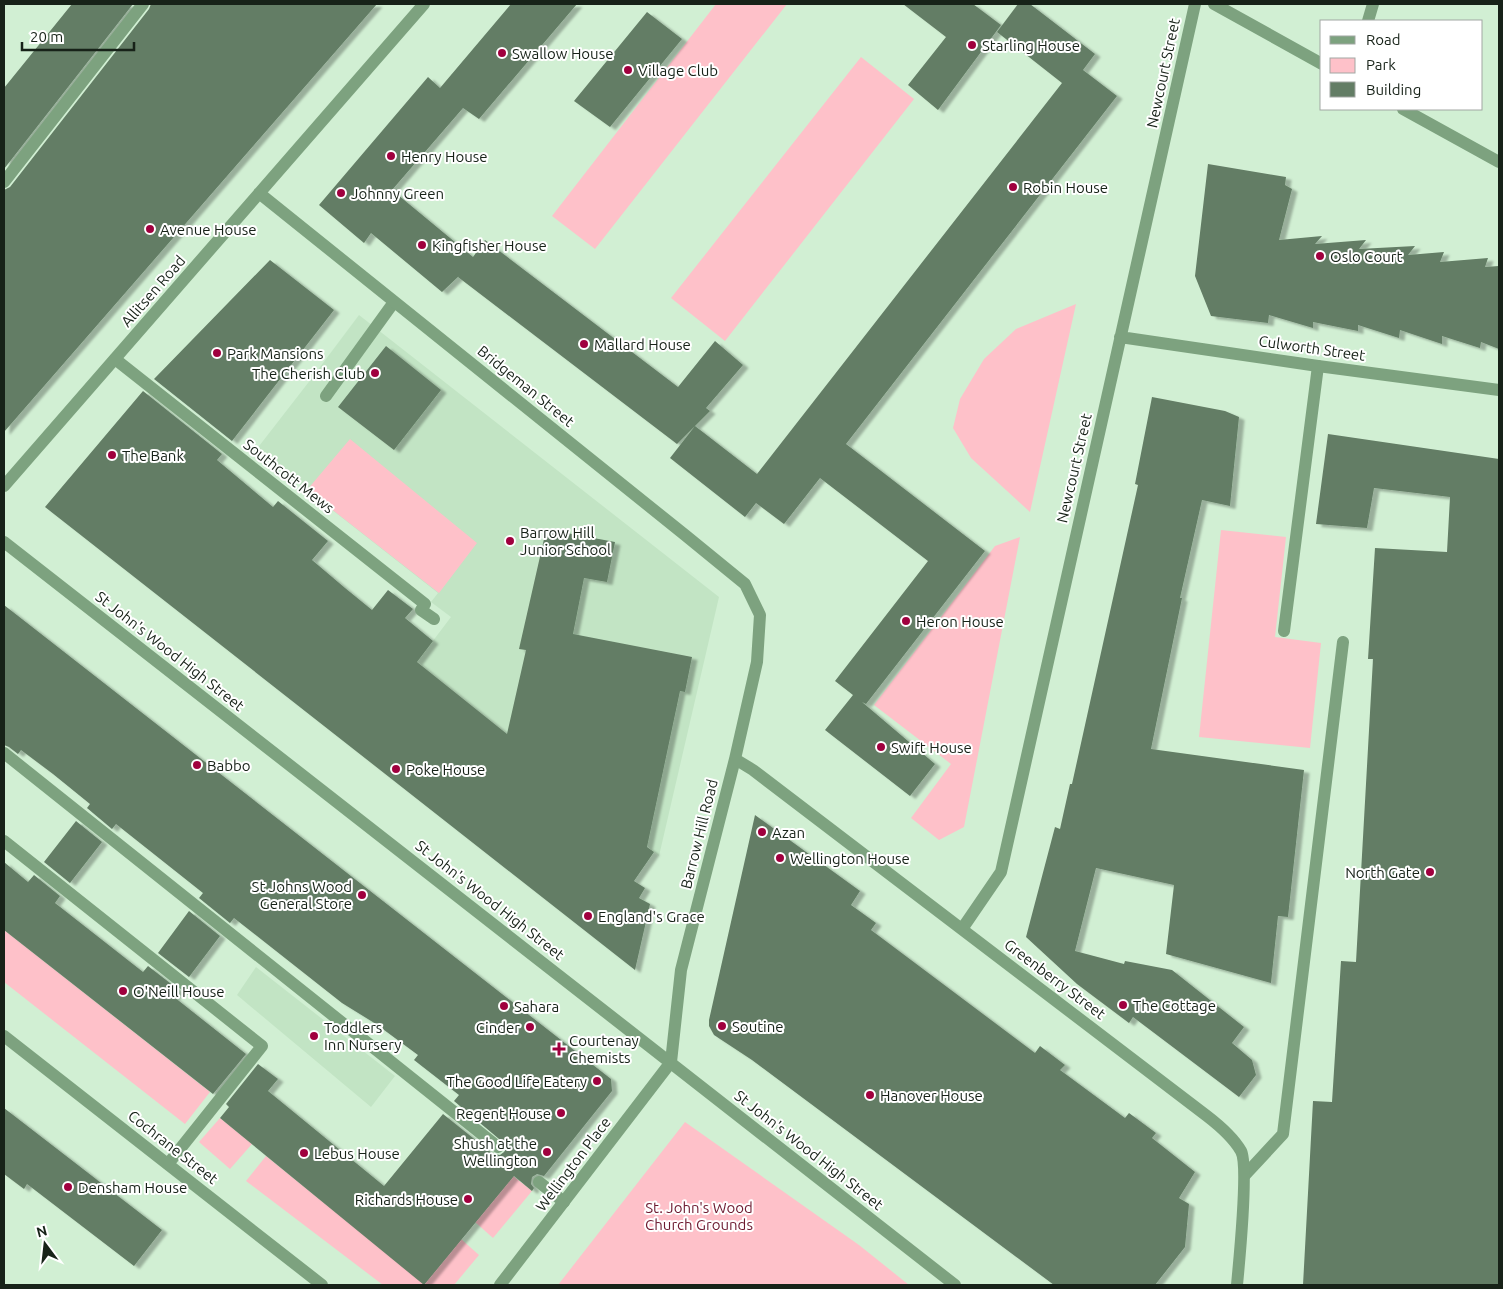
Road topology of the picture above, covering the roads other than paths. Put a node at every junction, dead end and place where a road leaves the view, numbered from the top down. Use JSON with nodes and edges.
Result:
{"nodes":[{"id":1,"x":144,"y":4,"type":"edge"},
{"id":2,"x":424,"y":4,"type":"edge"},
{"id":3,"x":1195,"y":4,"type":"edge"},
{"id":4,"x":1214,"y":4,"type":"edge"},
{"id":5,"x":1373,"y":4,"type":"edge"},
{"id":6,"x":1368,"y":20,"type":"edge"},
{"id":7,"x":1320,"y":63,"type":"edge"},
{"id":8,"x":1405,"y":110,"type":"edge"},
{"id":9,"x":1499,"y":162,"type":"edge"},
{"id":10,"x":4,"y":182,"type":"edge"},
{"id":11,"x":259,"y":193,"type":"junction"},
{"id":12,"x":394,"y":302,"type":"junction"},
{"id":13,"x":1120,"y":337,"type":"junction"},
{"id":14,"x":115,"y":359,"type":"junction"},
{"id":15,"x":1318,"y":366,"type":"junction"},
{"id":16,"x":1499,"y":390,"type":"edge"},
{"id":17,"x":326,"y":396,"type":"dead end"},
{"id":18,"x":4,"y":486,"type":"edge"},
{"id":19,"x":4,"y":542,"type":"edge"},
{"id":20,"x":760,"y":615,"type":"joint"},
{"id":21,"x":434,"y":619,"type":"dead end"},
{"id":22,"x":1284,"y":631,"type":"dead end"},
{"id":23,"x":1343,"y":642,"type":"dead end"},
{"id":24,"x":4,"y":753,"type":"edge"},
{"id":25,"x":735,"y":758,"type":"junction"},
{"id":26,"x":4,"y":841,"type":"edge"},
{"id":27,"x":962,"y":929,"type":"junction"},
{"id":28,"x":4,"y":1036,"type":"edge"},
{"id":29,"x":671,"y":1062,"type":"junction"},
{"id":30,"x":498,"y":1147,"type":"dead end"},
{"id":31,"x":168,"y":1164,"type":"junction"},
{"id":32,"x":1244,"y":1175,"type":"junction"},
{"id":33,"x":539,"y":1182,"type":"dead end"},
{"id":34,"x":564,"y":1202,"type":"junction"},
{"id":35,"x":322,"y":1285,"type":"edge"},
{"id":36,"x":500,"y":1285,"type":"edge"},
{"id":37,"x":955,"y":1285,"type":"edge"},
{"id":38,"x":1238,"y":1285,"type":"edge"}],
"edges":[{"from":1,"to":10,"type":"street"},
{"from":2,"to":11,"type":"street","name":"Allitsen Road"},
{"from":3,"to":13,"type":"street","name":"Newcourt Street"},
{"from":4,"to":7,"type":"street"},
{"from":5,"to":6,"type":"street"},
{"from":8,"to":9,"type":"street"},
{"from":11,"to":12,"type":"street","name":"Bridgeman Street"},
{"from":11,"to":14,"type":"street","name":"Allitsen Road"},
{"from":12,"to":17,"type":"street"},
{"from":12,"to":20,"type":"street","name":"Bridgeman Street"},
{"from":13,"to":15,"type":"street","name":"Culworth Street"},
{"from":13,"to":27,"type":"street","name":"Newcourt Street"},
{"from":14,"to":18,"type":"street","name":"Allitsen Road"},
{"from":14,"to":21,"type":"street","name":"Southcott Mews"},
{"from":15,"to":16,"type":"street","name":"Culworth Street"},
{"from":15,"to":22,"type":"street"},
{"from":19,"to":29,"type":"street","name":"St John's Wood High Street"},
{"from":20,"to":25,"type":"street","name":"Barrow Hill Road"},
{"from":23,"to":32,"type":"street"},
{"from":24,"to":30,"type":"street"},
{"from":25,"to":27,"type":"street","name":"Greenberry Street"},
{"from":25,"to":29,"type":"street","name":"Barrow Hill Road"},
{"from":26,"to":31,"type":"street"},
{"from":27,"to":32,"type":"street","name":"Greenberry Street"},
{"from":28,"to":31,"type":"street","name":"Cochrane Street"},
{"from":29,"to":34,"type":"street","name":"Wellington Place"},
{"from":29,"to":37,"type":"street","name":"St John's Wood High Street"},
{"from":31,"to":35,"type":"street","name":"Cochrane Street"},
{"from":32,"to":38,"type":"street","name":"Greenberry Street"},
{"from":33,"to":34,"type":"street"},
{"from":34,"to":36,"type":"street","name":"Wellington Place"}]}
